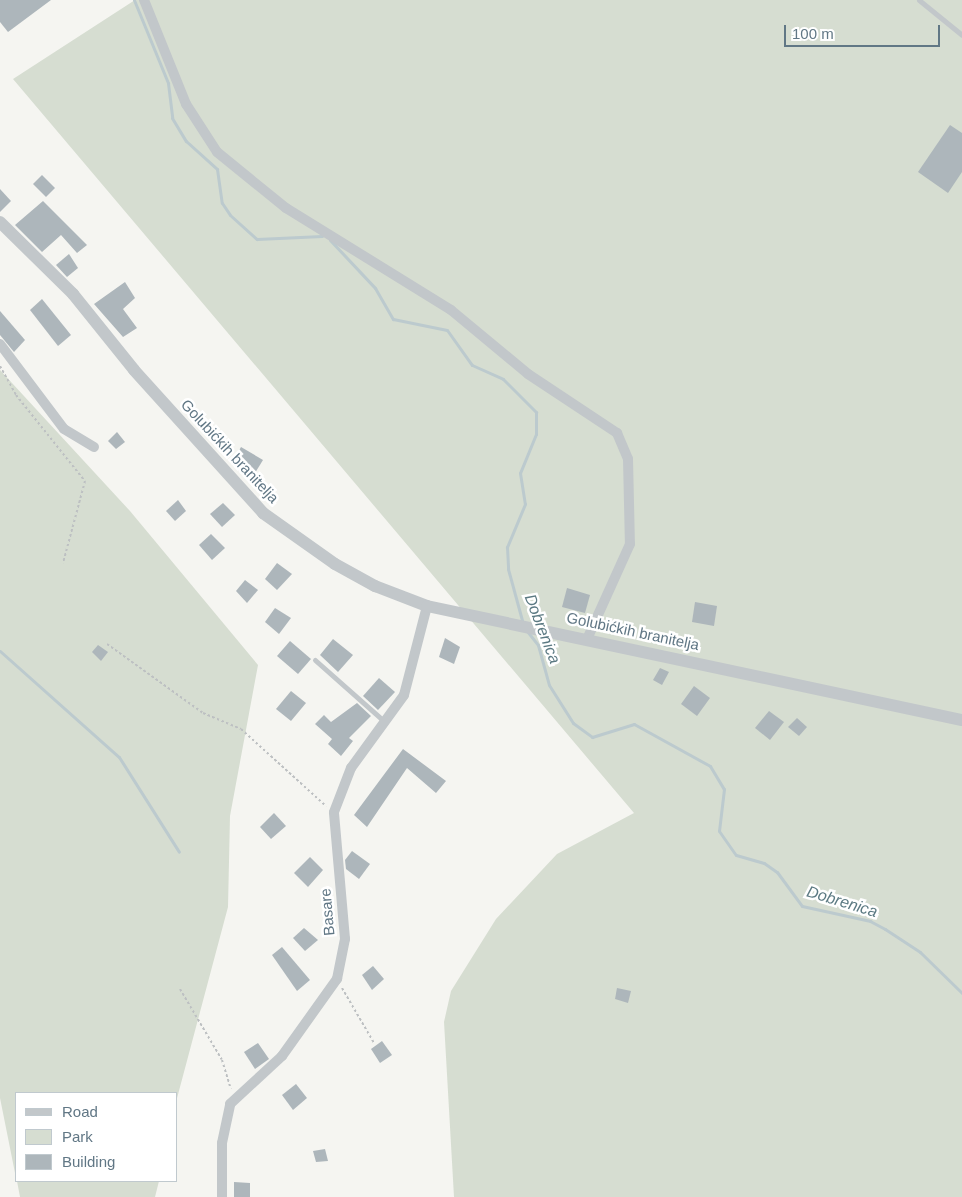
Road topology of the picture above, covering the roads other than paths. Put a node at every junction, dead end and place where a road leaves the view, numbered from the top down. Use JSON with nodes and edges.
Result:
{"nodes":[{"id":1,"x":144,"y":0,"type":"edge"},
{"id":2,"x":918,"y":0,"type":"edge"},
{"id":3,"x":962,"y":35,"type":"edge"},
{"id":4,"x":0,"y":222,"type":"edge"},
{"id":5,"x":0,"y":344,"type":"edge"},
{"id":6,"x":94,"y":447,"type":"dead end"},
{"id":7,"x":427,"y":606,"type":"junction"},
{"id":8,"x":588,"y":637,"type":"junction"},
{"id":9,"x":315,"y":660,"type":"dead end"},
{"id":10,"x":962,"y":720,"type":"edge"},
{"id":11,"x":386,"y":722,"type":"junction"},
{"id":12,"x":222,"y":1197,"type":"edge"}],
"edges":[{"from":1,"to":8,"type":"street"},
{"from":2,"to":3,"type":"lane"},
{"from":4,"to":7,"type":"street","name":"Golubićkih branitelja"},
{"from":5,"to":6,"type":"street"},
{"from":7,"to":8,"type":"street","name":"Golubićkih branitelja"},
{"from":7,"to":11,"type":"street","name":"Basare"},
{"from":8,"to":10,"type":"street","name":"Golubićkih branitelja"},
{"from":9,"to":11,"type":"lane"},
{"from":11,"to":12,"type":"street","name":"Basare"}]}
